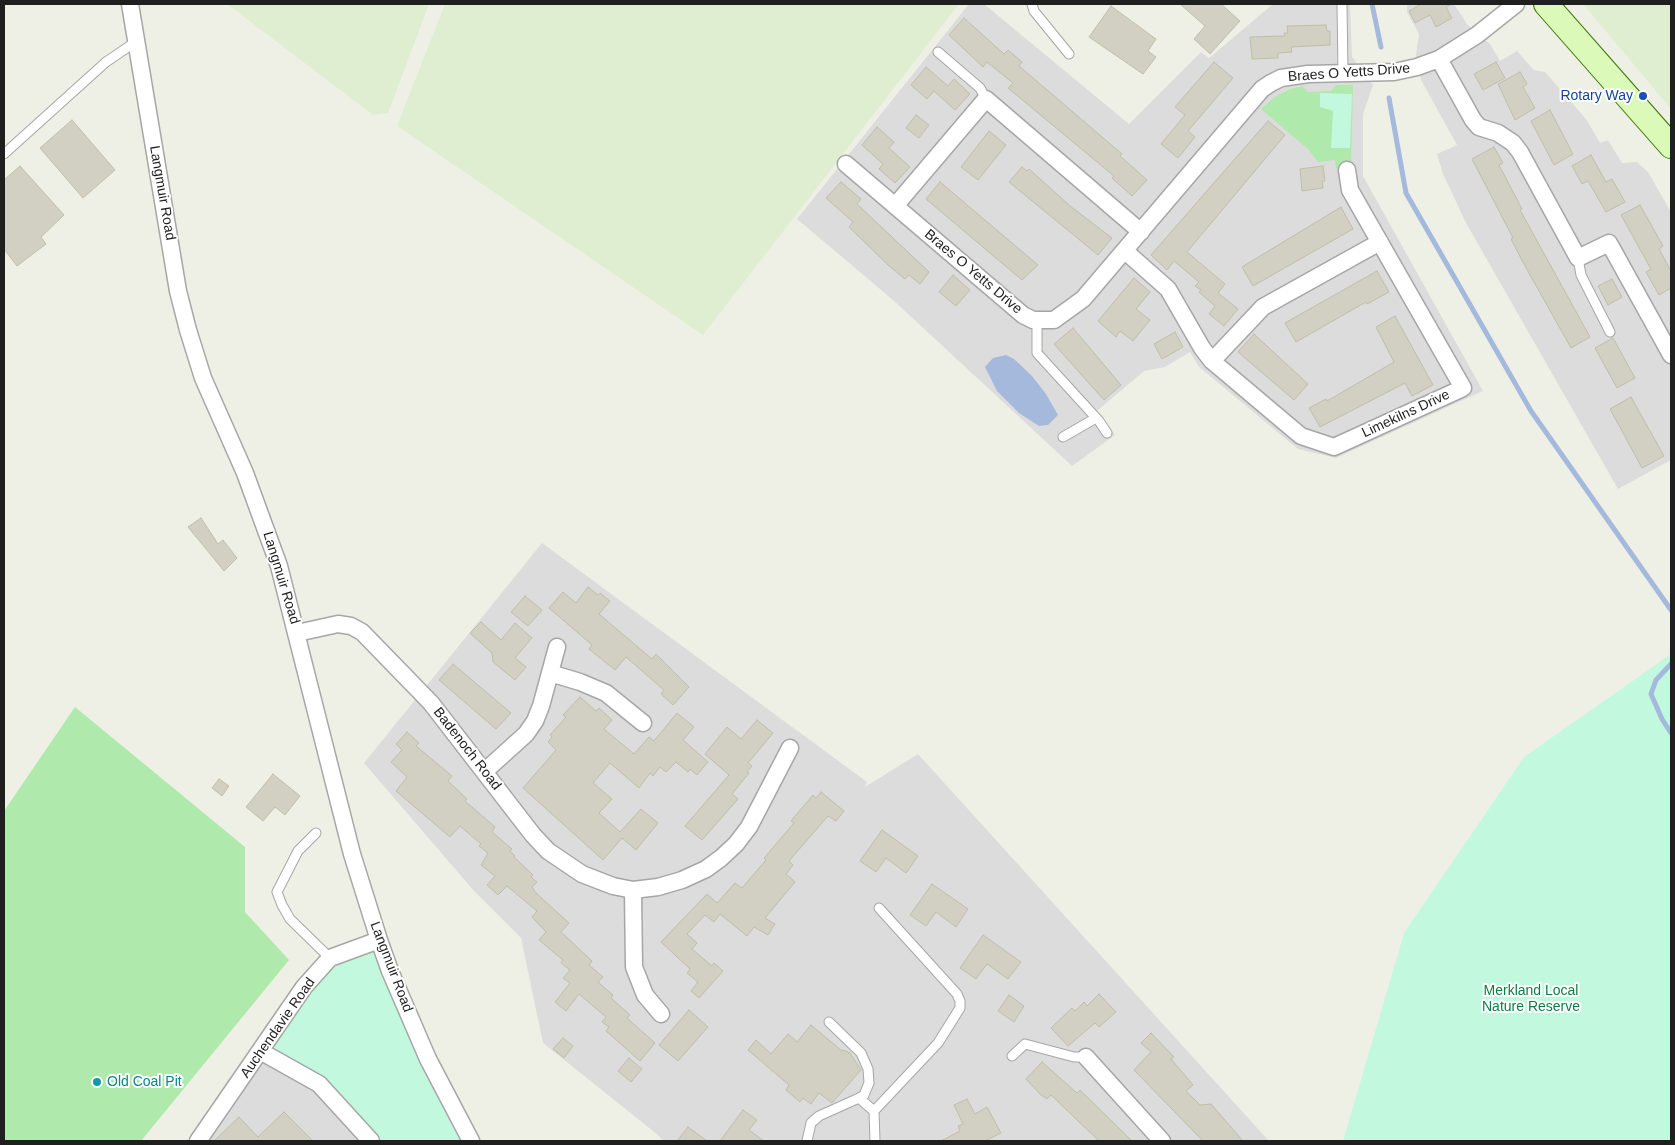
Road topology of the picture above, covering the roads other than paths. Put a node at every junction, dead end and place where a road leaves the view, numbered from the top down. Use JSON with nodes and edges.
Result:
{"nodes":[{"id":1,"x":130,"y":4,"type":"edge"},
{"id":2,"x":1032,"y":4,"type":"edge"},
{"id":3,"x":1342,"y":4,"type":"edge"},
{"id":4,"x":1516,"y":4,"type":"edge"},
{"id":5,"x":1546,"y":4,"type":"edge"},
{"id":6,"x":137,"y":41,"type":"junction"},
{"id":7,"x":938,"y":52,"type":"dead end"},
{"id":8,"x":1069,"y":54,"type":"dead end"},
{"id":9,"x":1439,"y":59,"type":"junction"},
{"id":10,"x":1343,"y":73,"type":"junction"},
{"id":11,"x":986,"y":99,"type":"junction"},
{"id":12,"x":1671,"y":146,"type":"edge"},
{"id":13,"x":4,"y":154,"type":"edge"},
{"id":14,"x":846,"y":164,"type":"dead end"},
{"id":15,"x":1347,"y":170,"type":"dead end"},
{"id":16,"x":895,"y":206,"type":"junction"},
{"id":17,"x":1141,"y":232,"type":"junction"},
{"id":18,"x":1380,"y":242,"type":"junction"},
{"id":19,"x":1125,"y":251,"type":"junction"},
{"id":20,"x":1578,"y":258,"type":"junction"},
{"id":21,"x":1037,"y":320,"type":"junction"},
{"id":22,"x":1610,"y":332,"type":"dead end"},
{"id":23,"x":1671,"y":355,"type":"edge"},
{"id":24,"x":1212,"y":361,"type":"junction"},
{"id":25,"x":1096,"y":418,"type":"junction"},
{"id":26,"x":1107,"y":433,"type":"dead end"},
{"id":27,"x":1063,"y":437,"type":"dead end"},
{"id":28,"x":297,"y":633,"type":"junction"},
{"id":29,"x":557,"y":647,"type":"dead end"},
{"id":30,"x":550,"y":674,"type":"junction"},
{"id":31,"x":643,"y":723,"type":"dead end"},
{"id":32,"x":790,"y":748,"type":"dead end"},
{"id":33,"x":485,"y":771,"type":"junction"},
{"id":34,"x":316,"y":833,"type":"dead end"},
{"id":35,"x":632,"y":890,"type":"junction"},
{"id":36,"x":880,"y":908,"type":"dead end"},
{"id":37,"x":379,"y":940,"type":"junction"},
{"id":38,"x":330,"y":958,"type":"junction"},
{"id":39,"x":661,"y":1014,"type":"dead end"},
{"id":40,"x":829,"y":1022,"type":"dead end"},
{"id":41,"x":260,"y":1051,"type":"junction"},
{"id":42,"x":1012,"y":1056,"type":"dead end"},
{"id":43,"x":1086,"y":1058,"type":"joint"},
{"id":44,"x":860,"y":1098,"type":"junction"},
{"id":45,"x":874,"y":1111,"type":"junction"},
{"id":46,"x":198,"y":1141,"type":"edge"},
{"id":47,"x":371,"y":1141,"type":"edge"},
{"id":48,"x":471,"y":1141,"type":"edge"},
{"id":49,"x":807,"y":1141,"type":"edge"},
{"id":50,"x":875,"y":1141,"type":"edge"},
{"id":51,"x":1162,"y":1141,"type":"edge"}],
"edges":[{"from":1,"to":6,"type":"street","name":"Langmuir Road"},
{"from":2,"to":8,"type":"lane"},
{"from":3,"to":10,"type":"lane"},
{"from":4,"to":9,"type":"street","name":"Braes O Yetts Drive"},
{"from":5,"to":12,"type":"main road"},
{"from":6,"to":13,"type":"lane"},
{"from":6,"to":28,"type":"street","name":"Langmuir Road"},
{"from":7,"to":11,"type":"lane"},
{"from":9,"to":10,"type":"street","name":"Braes O Yetts Drive"},
{"from":9,"to":20,"type":"street"},
{"from":10,"to":17,"type":"street","name":"Braes O Yetts Drive"},
{"from":11,"to":16,"type":"street"},
{"from":11,"to":17,"type":"street"},
{"from":14,"to":16,"type":"street","name":"Braes O Yetts Drive"},
{"from":15,"to":18,"type":"street","name":"Limekilns Drive"},
{"from":16,"to":21,"type":"street","name":"Braes O Yetts Drive"},
{"from":17,"to":19,"type":"street","name":"Braes O Yetts Drive"},
{"from":18,"to":24,"type":"street"},
{"from":18,"to":24,"type":"street","name":"Limekilns Drive"},
{"from":19,"to":21,"type":"street","name":"Braes O Yetts Drive"},
{"from":19,"to":24,"type":"street","name":"Limekilns Drive"},
{"from":20,"to":22,"type":"lane"},
{"from":20,"to":23,"type":"street"},
{"from":21,"to":25,"type":"lane"},
{"from":25,"to":26,"type":"lane"},
{"from":25,"to":27,"type":"lane"},
{"from":28,"to":33,"type":"street","name":"Badenoch Road"},
{"from":28,"to":37,"type":"street","name":"Langmuir Road"},
{"from":29,"to":30,"type":"street"},
{"from":30,"to":31,"type":"street"},
{"from":30,"to":33,"type":"street"},
{"from":32,"to":35,"type":"street","name":"Badenoch Road"},
{"from":33,"to":35,"type":"street","name":"Badenoch Road"},
{"from":34,"to":38,"type":"lane"},
{"from":35,"to":39,"type":"street"},
{"from":36,"to":45,"type":"lane"},
{"from":37,"to":38,"type":"street","name":"Auchendavie Road"},
{"from":37,"to":48,"type":"street","name":"Langmuir Road"},
{"from":38,"to":41,"type":"street","name":"Auchendavie Road"},
{"from":40,"to":44,"type":"lane"},
{"from":41,"to":46,"type":"street","name":"Auchendavie Road"},
{"from":41,"to":47,"type":"street"},
{"from":42,"to":43,"type":"lane"},
{"from":43,"to":51,"type":"street"},
{"from":44,"to":45,"type":"lane"},
{"from":44,"to":49,"type":"lane"},
{"from":45,"to":50,"type":"lane"}]}
